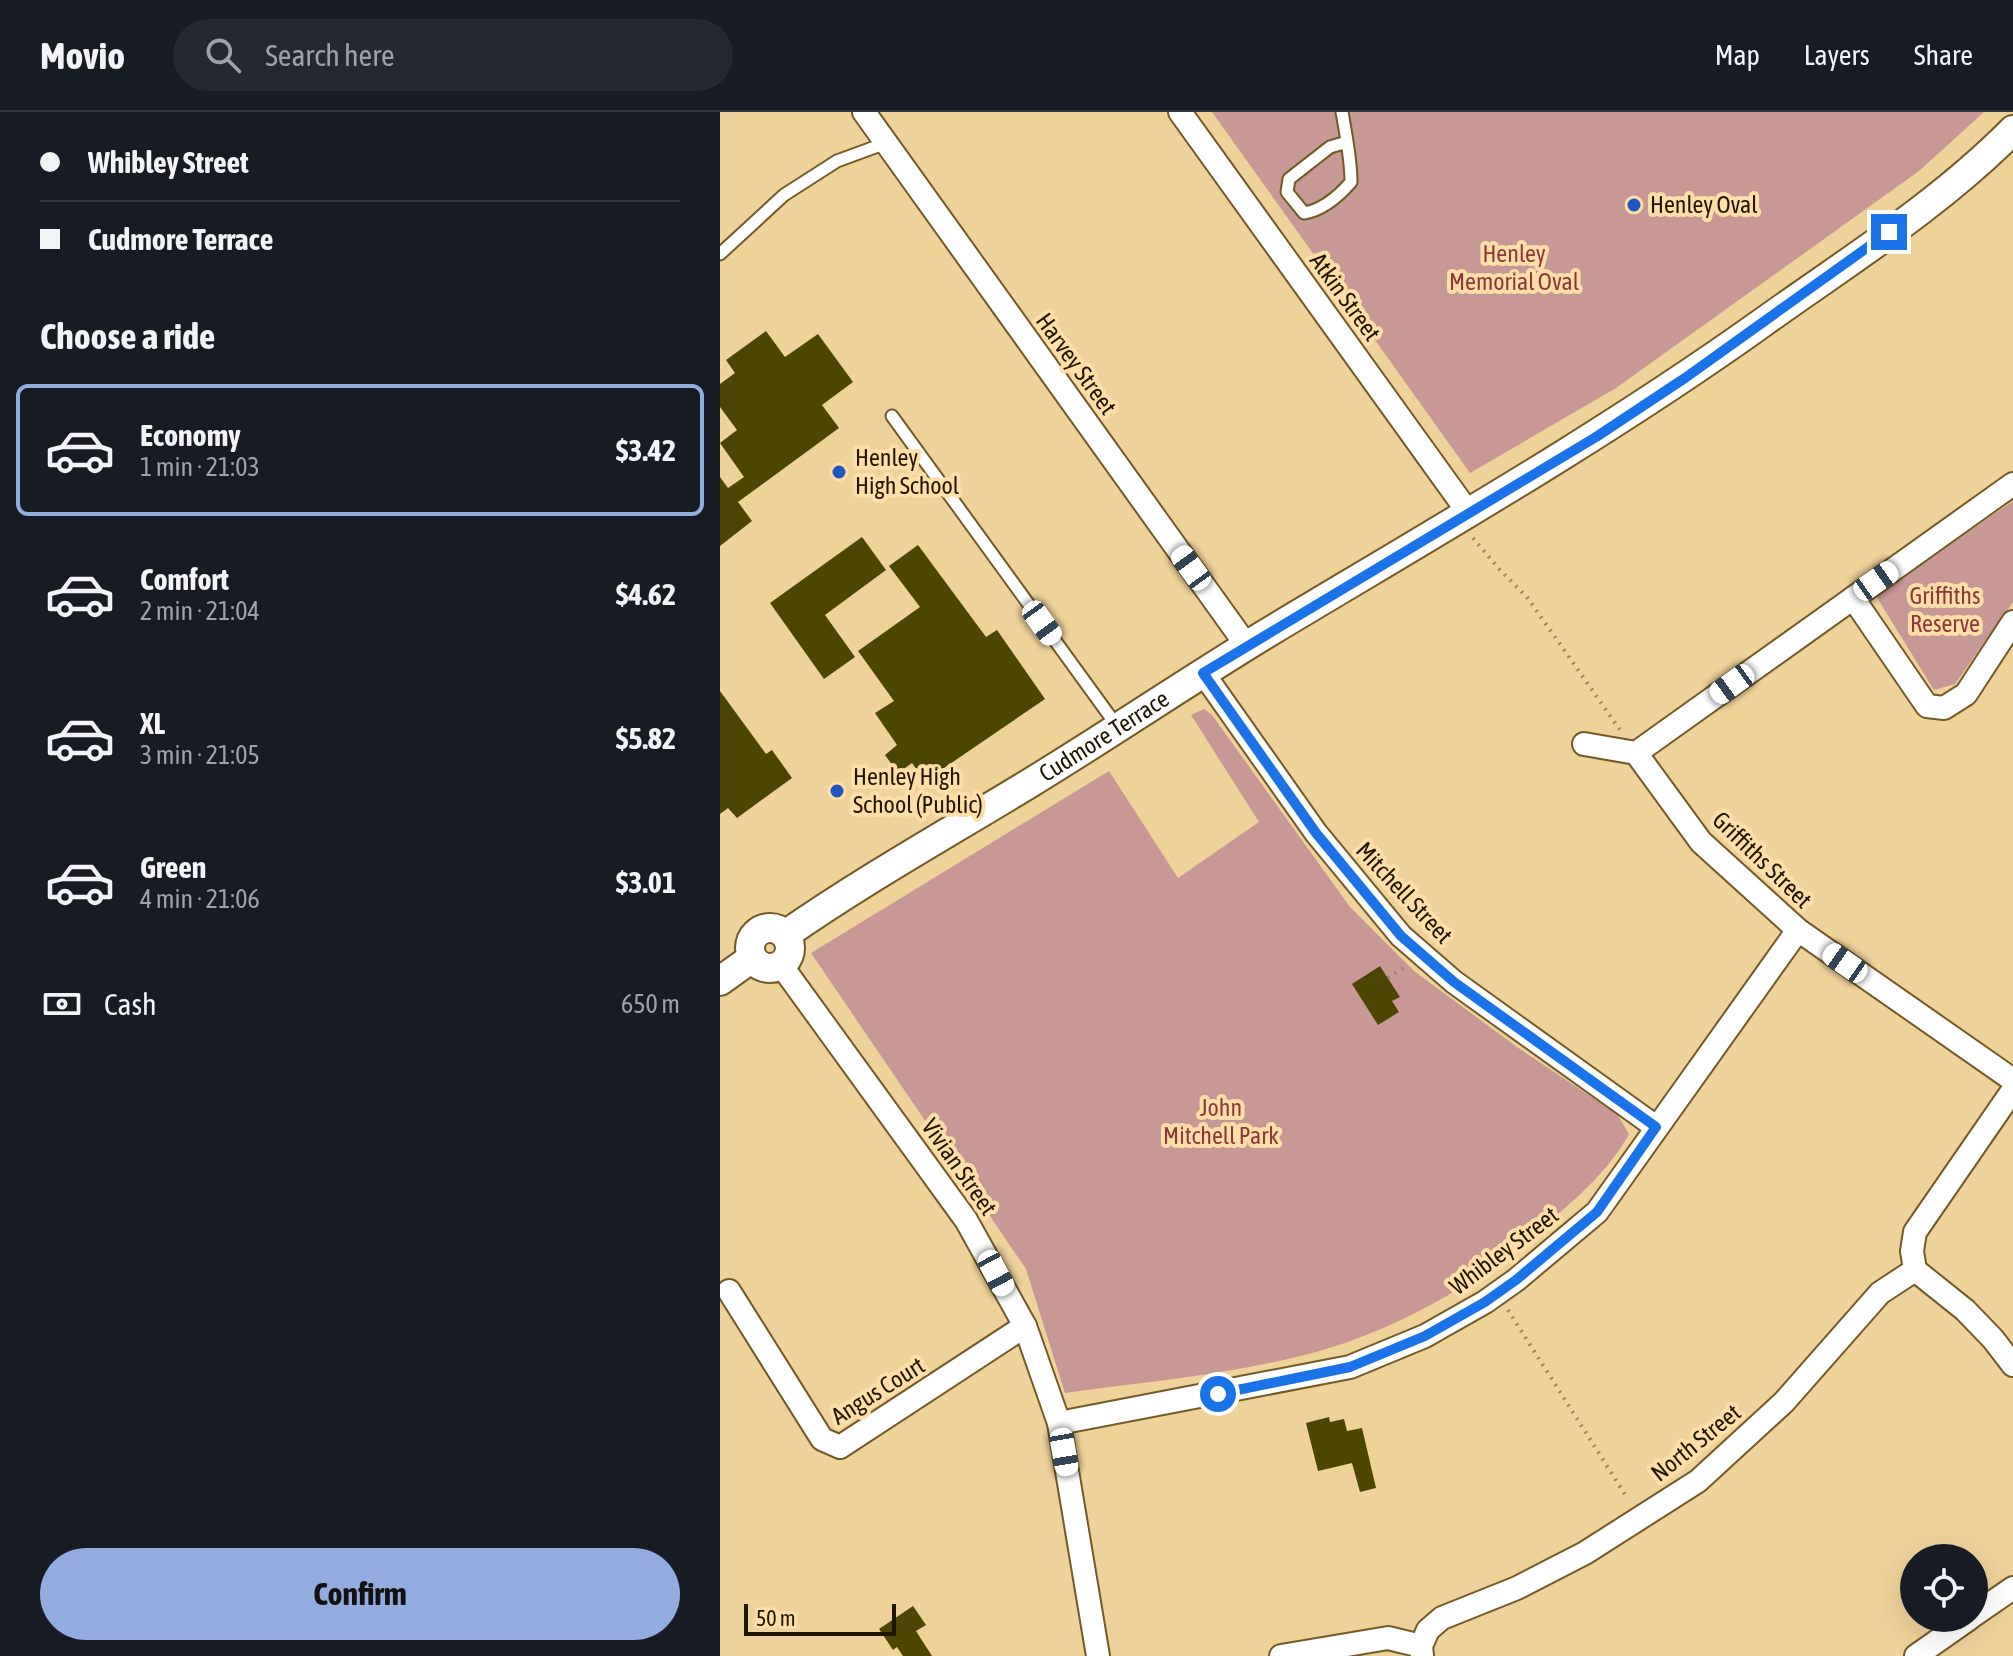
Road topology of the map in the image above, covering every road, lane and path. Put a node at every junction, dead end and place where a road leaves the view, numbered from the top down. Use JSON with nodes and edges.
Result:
{"nodes":[{"id":1,"x":864,"y":112,"type":"edge"},
{"id":2,"x":1180,"y":112,"type":"edge"},
{"id":3,"x":1342,"y":112,"type":"edge"},
{"id":4,"x":2013,"y":130,"type":"edge"},
{"id":5,"x":1347,"y":142,"type":"junction"},
{"id":6,"x":886,"y":143,"type":"junction"},
{"id":7,"x":720,"y":254,"type":"edge"},
{"id":8,"x":892,"y":416,"type":"dead end"},
{"id":9,"x":2013,"y":484,"type":"edge"},
{"id":10,"x":1468,"y":512,"type":"junction"},
{"id":11,"x":1853,"y":598,"type":"junction"},
{"id":12,"x":2013,"y":622,"type":"edge"},
{"id":13,"x":1247,"y":646,"type":"junction"},
{"id":14,"x":1203,"y":673,"type":"junction"},
{"id":15,"x":1118,"y":726,"type":"junction"},
{"id":16,"x":1584,"y":744,"type":"dead end"},
{"id":17,"x":1636,"y":753,"type":"junction"},
{"id":18,"x":1798,"y":930,"type":"junction"},
{"id":19,"x":785,"y":935,"type":"junction"},
{"id":20,"x":752,"y":958,"type":"junction"},
{"id":21,"x":1397,"y":958,"type":"dead end"},
{"id":22,"x":781,"y":965,"type":"junction"},
{"id":23,"x":1388,"y":978,"type":"dead end"},
{"id":24,"x":720,"y":981,"type":"edge"},
{"id":25,"x":2013,"y":1080,"type":"edge"},
{"id":26,"x":2013,"y":1090,"type":"edge"},
{"id":27,"x":1656,"y":1127,"type":"junction"},
{"id":28,"x":1915,"y":1270,"type":"junction"},
{"id":29,"x":729,"y":1291,"type":"dead end"},
{"id":30,"x":1508,"y":1310,"type":"dead end"},
{"id":31,"x":1025,"y":1326,"type":"junction"},
{"id":32,"x":2013,"y":1365,"type":"edge"},
{"id":33,"x":1059,"y":1423,"type":"junction"},
{"id":34,"x":1626,"y":1496,"type":"dead end"},
{"id":35,"x":2013,"y":1588,"type":"edge"},
{"id":36,"x":1988,"y":1606,"type":"edge"},
{"id":37,"x":1950,"y":1632,"type":"edge"},
{"id":38,"x":1422,"y":1651,"type":"edge"},
{"id":39,"x":1098,"y":1656,"type":"edge"},
{"id":40,"x":1281,"y":1656,"type":"edge"},
{"id":41,"x":1916,"y":1656,"type":"edge"}],
"edges":[{"from":1,"to":6,"type":"street","name":"Harvey Street"},
{"from":2,"to":10,"type":"street","name":"Atkin Street"},
{"from":3,"to":5,"type":"lane"},
{"from":4,"to":10,"type":"street","name":"Cudmore Terrace"},
{"from":5,"to":5,"type":"lane"},
{"from":6,"to":7,"type":"lane"},
{"from":6,"to":13,"type":"street","name":"Harvey Street"},
{"from":8,"to":15,"type":"lane"},
{"from":9,"to":11,"type":"street"},
{"from":10,"to":13,"type":"street","name":"Cudmore Terrace"},
{"from":10,"to":17,"type":"path"},
{"from":11,"to":12,"type":"street"},
{"from":11,"to":17,"type":"street"},
{"from":13,"to":14,"type":"street","name":"Cudmore Terrace"},
{"from":14,"to":15,"type":"street","name":"Cudmore Terrace"},
{"from":14,"to":27,"type":"street","name":"Mitchell Street"},
{"from":15,"to":19,"type":"street","name":"Cudmore Terrace"},
{"from":16,"to":17,"type":"street"},
{"from":17,"to":18,"type":"street","name":"Griffiths Street"},
{"from":18,"to":25,"type":"street","name":"Griffiths Street"},
{"from":18,"to":27,"type":"street","name":"Whibley Street"},
{"from":19,"to":20,"type":"street"},
{"from":19,"to":22,"type":"street"},
{"from":20,"to":22,"type":"street"},
{"from":20,"to":24,"type":"street"},
{"from":21,"to":23,"type":"path"},
{"from":22,"to":31,"type":"street","name":"Vivian Street"},
{"from":26,"to":28,"type":"street"},
{"from":27,"to":33,"type":"street","name":"Whibley Street"},
{"from":28,"to":32,"type":"street"},
{"from":28,"to":38,"type":"street","name":"North Street"},
{"from":29,"to":31,"type":"street","name":"Angus Court"},
{"from":30,"to":34,"type":"path"},
{"from":31,"to":33,"type":"street","name":"Vivian Street"},
{"from":33,"to":39,"type":"street","name":"Vivian Street"},
{"from":35,"to":36,"type":"street"},
{"from":37,"to":41,"type":"street"},
{"from":38,"to":40,"type":"street","name":"North Street"}]}
